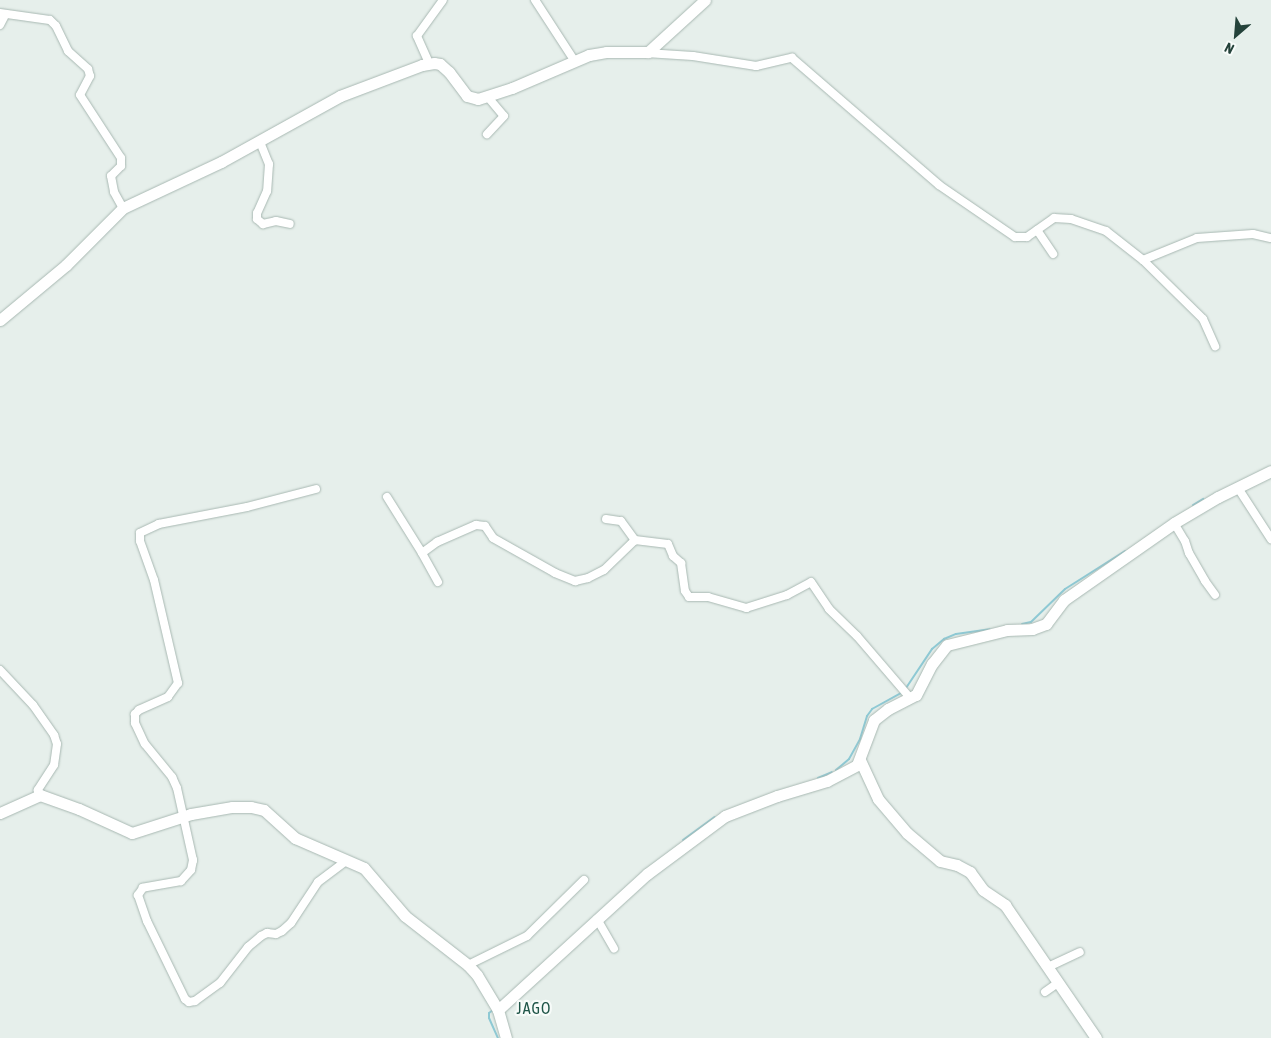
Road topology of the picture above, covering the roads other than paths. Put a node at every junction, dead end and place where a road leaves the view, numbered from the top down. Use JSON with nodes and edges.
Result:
{"nodes":[{"id":1,"x":443,"y":0,"type":"edge"},
{"id":2,"x":535,"y":0,"type":"edge"},
{"id":3,"x":705,"y":0,"type":"edge"},
{"id":4,"x":2,"y":14,"type":"edge"},
{"id":5,"x":0,"y":24,"type":"edge"},
{"id":6,"x":646,"y":53,"type":"junction"},
{"id":7,"x":574,"y":60,"type":"junction"},
{"id":8,"x":429,"y":63,"type":"junction"},
{"id":9,"x":487,"y":96,"type":"junction"},
{"id":10,"x":487,"y":134,"type":"dead end"},
{"id":11,"x":260,"y":142,"type":"junction"},
{"id":12,"x":123,"y":208,"type":"junction"},
{"id":13,"x":290,"y":224,"type":"dead end"},
{"id":14,"x":1037,"y":230,"type":"junction"},
{"id":15,"x":1271,"y":238,"type":"edge"},
{"id":16,"x":1053,"y":254,"type":"dead end"},
{"id":17,"x":1143,"y":260,"type":"junction"},
{"id":18,"x":0,"y":320,"type":"edge"},
{"id":19,"x":1215,"y":346,"type":"dead end"},
{"id":20,"x":1271,"y":471,"type":"edge"},
{"id":21,"x":1238,"y":488,"type":"junction"},
{"id":22,"x":316,"y":489,"type":"dead end"},
{"id":23,"x":387,"y":497,"type":"dead end"},
{"id":24,"x":606,"y":519,"type":"dead end"},
{"id":25,"x":1174,"y":523,"type":"junction"},
{"id":26,"x":1271,"y":539,"type":"edge"},
{"id":27,"x":635,"y":540,"type":"junction"},
{"id":28,"x":422,"y":553,"type":"junction"},
{"id":29,"x":438,"y":582,"type":"dead end"},
{"id":30,"x":1215,"y":595,"type":"dead end"},
{"id":31,"x":0,"y":670,"type":"edge"},
{"id":32,"x":910,"y":698,"type":"junction"},
{"id":33,"x":860,"y":760,"type":"junction"},
{"id":34,"x":38,"y":795,"type":"junction"},
{"id":35,"x":0,"y":813,"type":"edge"},
{"id":36,"x":182,"y":817,"type":"junction"},
{"id":37,"x":346,"y":860,"type":"junction"},
{"id":38,"x":584,"y":880,"type":"dead end"},
{"id":39,"x":597,"y":920,"type":"junction"},
{"id":40,"x":614,"y":950,"type":"dead end"},
{"id":41,"x":1080,"y":952,"type":"dead end"},
{"id":42,"x":468,"y":965,"type":"junction"},
{"id":43,"x":1048,"y":967,"type":"junction"},
{"id":44,"x":1058,"y":983,"type":"junction"},
{"id":45,"x":1045,"y":992,"type":"dead end"},
{"id":46,"x":497,"y":1008,"type":"junction"},
{"id":47,"x":506,"y":1038,"type":"edge"},
{"id":48,"x":1096,"y":1038,"type":"edge"}],
"edges":[{"from":1,"to":8,"type":"street"},
{"from":2,"to":7,"type":"street"},
{"from":3,"to":6,"type":"street"},
{"from":4,"to":5,"type":"street"},
{"from":4,"to":12,"type":"street"},
{"from":6,"to":7,"type":"street"},
{"from":6,"to":14,"type":"street"},
{"from":7,"to":9,"type":"street"},
{"from":8,"to":9,"type":"street"},
{"from":8,"to":11,"type":"street"},
{"from":9,"to":10,"type":"street"},
{"from":11,"to":12,"type":"street"},
{"from":11,"to":13,"type":"street"},
{"from":12,"to":18,"type":"street"},
{"from":14,"to":16,"type":"street"},
{"from":14,"to":17,"type":"street"},
{"from":15,"to":17,"type":"street"},
{"from":17,"to":19,"type":"street"},
{"from":20,"to":21,"type":"street"},
{"from":21,"to":25,"type":"street"},
{"from":21,"to":26,"type":"street"},
{"from":22,"to":36,"type":"street"},
{"from":23,"to":28,"type":"street"},
{"from":24,"to":27,"type":"street"},
{"from":25,"to":30,"type":"street"},
{"from":25,"to":32,"type":"street"},
{"from":27,"to":28,"type":"street"},
{"from":27,"to":32,"type":"street"},
{"from":28,"to":29,"type":"street"},
{"from":31,"to":34,"type":"street"},
{"from":32,"to":33,"type":"street"},
{"from":33,"to":39,"type":"street"},
{"from":33,"to":43,"type":"street"},
{"from":34,"to":35,"type":"street"},
{"from":34,"to":36,"type":"street"},
{"from":36,"to":37,"type":"street"},
{"from":36,"to":37,"type":"street"},
{"from":37,"to":42,"type":"street"},
{"from":38,"to":42,"type":"street"},
{"from":39,"to":40,"type":"street"},
{"from":39,"to":46,"type":"street"},
{"from":41,"to":43,"type":"street"},
{"from":42,"to":46,"type":"street"},
{"from":43,"to":44,"type":"street"},
{"from":44,"to":45,"type":"street"},
{"from":44,"to":48,"type":"street"},
{"from":46,"to":47,"type":"street"}]}
